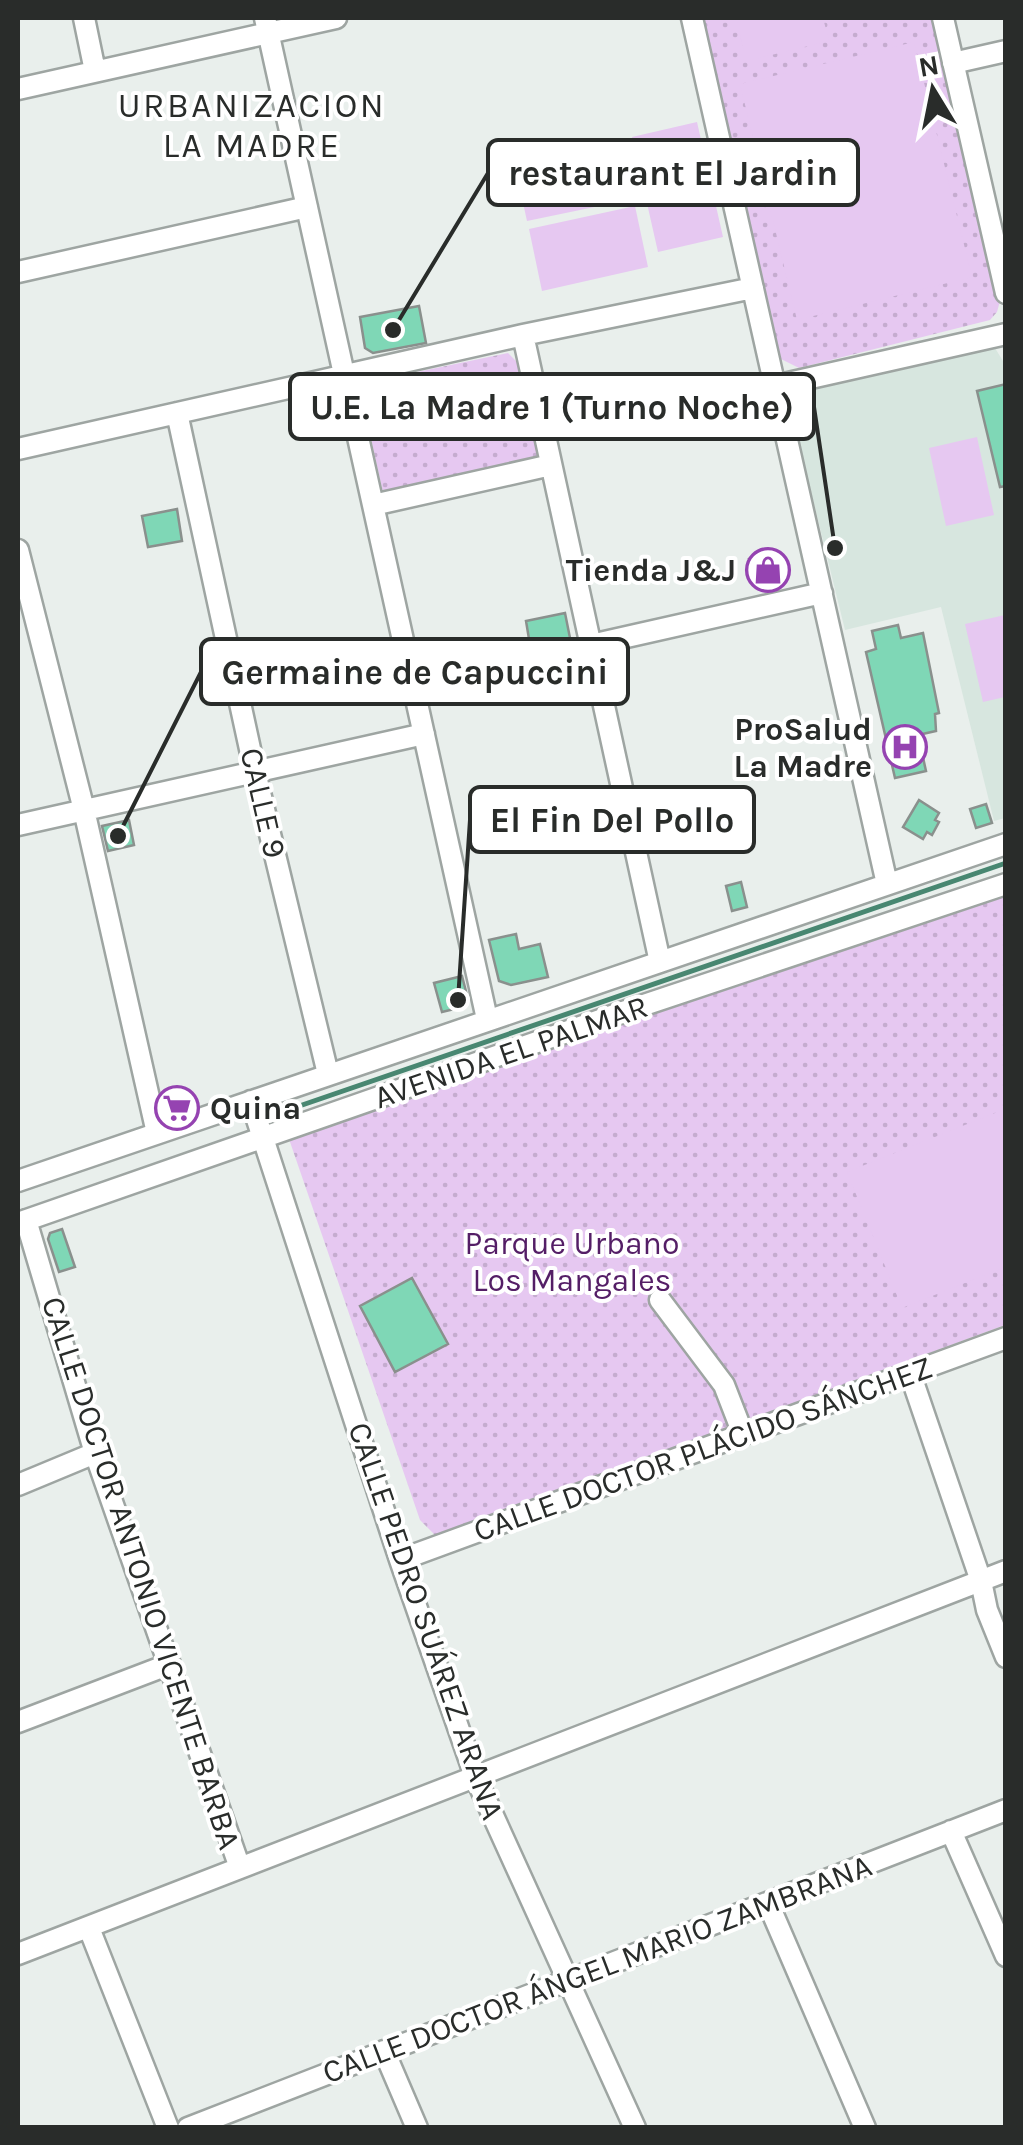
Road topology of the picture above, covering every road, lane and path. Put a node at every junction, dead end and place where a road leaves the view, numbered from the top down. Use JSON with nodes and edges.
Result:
{"nodes":[{"id":1,"x":84,"y":18,"type":"edge"},
{"id":2,"x":336,"y":18,"type":"edge"},
{"id":3,"x":692,"y":18,"type":"edge"},
{"id":4,"x":942,"y":18,"type":"edge"},
{"id":5,"x":267,"y":25,"type":"edge"},
{"id":6,"x":1006,"y":51,"type":"edge"},
{"id":7,"x":953,"y":63,"type":"junction"},
{"id":8,"x":95,"y":72,"type":"junction"},
{"id":9,"x":18,"y":89,"type":"edge"},
{"id":10,"x":307,"y":207,"type":"junction"},
{"id":11,"x":999,"y":232,"type":"edge"},
{"id":12,"x":18,"y":272,"type":"edge"},
{"id":13,"x":753,"y":288,"type":"junction"},
{"id":14,"x":1006,"y":292,"type":"edge"},
{"id":15,"x":1006,"y":334,"type":"edge"},
{"id":16,"x":523,"y":335,"type":"junction"},
{"id":17,"x":344,"y":376,"type":"junction"},
{"id":18,"x":775,"y":386,"type":"junction"},
{"id":19,"x":177,"y":413,"type":"junction"},
{"id":20,"x":18,"y":449,"type":"edge"},
{"id":21,"x":551,"y":465,"type":"junction"},
{"id":22,"x":373,"y":505,"type":"junction"},
{"id":23,"x":18,"y":550,"type":"edge"},
{"id":24,"x":822,"y":593,"type":"junction"},
{"id":25,"x":590,"y":645,"type":"junction"},
{"id":26,"x":424,"y":734,"type":"junction"},
{"id":27,"x":255,"y":772,"type":"junction"},
{"id":28,"x":84,"y":810,"type":"junction"},
{"id":29,"x":18,"y":824,"type":"edge"},
{"id":30,"x":1006,"y":844,"type":"edge"},
{"id":31,"x":887,"y":884,"type":"junction"},
{"id":32,"x":1006,"y":884,"type":"edge"},
{"id":33,"x":660,"y":962,"type":"junction"},
{"id":34,"x":620,"y":994,"type":"junction"},
{"id":35,"x":486,"y":1019,"type":"junction"},
{"id":36,"x":328,"y":1074,"type":"junction"},
{"id":37,"x":251,"y":1101,"type":"junction"},
{"id":38,"x":157,"y":1133,"type":"junction"},
{"id":39,"x":262,"y":1139,"type":"junction"},
{"id":40,"x":18,"y":1181,"type":"edge"},
{"id":41,"x":22,"y":1222,"type":"edge"},
{"id":42,"x":660,"y":1300,"type":"dead end"},
{"id":43,"x":1006,"y":1338,"type":"edge"},
{"id":44,"x":910,"y":1373,"type":"junction"},
{"id":45,"x":742,"y":1434,"type":"junction"},
{"id":46,"x":95,"y":1453,"type":"junction"},
{"id":47,"x":18,"y":1485,"type":"edge"},
{"id":48,"x":400,"y":1560,"type":"junction"},
{"id":49,"x":1006,"y":1571,"type":"edge"},
{"id":50,"x":981,"y":1581,"type":"junction"},
{"id":51,"x":1006,"y":1657,"type":"edge"},
{"id":52,"x":170,"y":1664,"type":"junction"},
{"id":53,"x":18,"y":1722,"type":"edge"},
{"id":54,"x":475,"y":1776,"type":"junction"},
{"id":55,"x":1006,"y":1810,"type":"edge"},
{"id":56,"x":952,"y":1832,"type":"junction"},
{"id":57,"x":240,"y":1868,"type":"junction"},
{"id":58,"x":768,"y":1902,"type":"junction"},
{"id":59,"x":88,"y":1928,"type":"junction"},
{"id":60,"x":18,"y":1954,"type":"edge"},
{"id":61,"x":1006,"y":1956,"type":"edge"},
{"id":62,"x":568,"y":1980,"type":"junction"},
{"id":63,"x":384,"y":2051,"type":"junction"},
{"id":64,"x":200,"y":2125,"type":"edge"},
{"id":65,"x":168,"y":2128,"type":"edge"},
{"id":66,"x":417,"y":2128,"type":"edge"},
{"id":67,"x":635,"y":2128,"type":"edge"},
{"id":68,"x":864,"y":2128,"type":"edge"}],
"edges":[{"from":1,"to":8,"type":"street"},
{"from":2,"to":5,"type":"street"},
{"from":3,"to":13,"type":"street"},
{"from":4,"to":7,"type":"street"},
{"from":5,"to":8,"type":"street"},
{"from":5,"to":10,"type":"street"},
{"from":6,"to":7,"type":"street"},
{"from":7,"to":11,"type":"street"},
{"from":8,"to":9,"type":"street"},
{"from":10,"to":12,"type":"street"},
{"from":10,"to":17,"type":"street"},
{"from":11,"to":14,"type":"street"},
{"from":13,"to":16,"type":"street"},
{"from":13,"to":18,"type":"street"},
{"from":15,"to":18,"type":"street"},
{"from":16,"to":17,"type":"street"},
{"from":16,"to":21,"type":"street"},
{"from":17,"to":19,"type":"street"},
{"from":17,"to":22,"type":"street"},
{"from":18,"to":24,"type":"street"},
{"from":19,"to":20,"type":"street"},
{"from":19,"to":27,"type":"street","name":"CALLE 9"},
{"from":21,"to":22,"type":"street"},
{"from":21,"to":25,"type":"street"},
{"from":22,"to":26,"type":"street"},
{"from":23,"to":28,"type":"street"},
{"from":24,"to":25,"type":"street"},
{"from":24,"to":31,"type":"street"},
{"from":25,"to":33,"type":"street"},
{"from":26,"to":27,"type":"street"},
{"from":26,"to":35,"type":"street"},
{"from":27,"to":28,"type":"street"},
{"from":27,"to":36,"type":"street","name":"CALLE 9"},
{"from":28,"to":29,"type":"street"},
{"from":28,"to":38,"type":"street"},
{"from":30,"to":31,"type":"street","name":"AVENIDA EL PALMAR"},
{"from":31,"to":33,"type":"street","name":"AVENIDA EL PALMAR"},
{"from":32,"to":34,"type":"street","name":"AVENIDA EL PALMAR"},
{"from":33,"to":34,"type":"street","name":"AVENIDA EL PALMAR"},
{"from":34,"to":35,"type":"street","name":"AVENIDA EL PALMAR"},
{"from":34,"to":39,"type":"street","name":"AVENIDA EL PALMAR"},
{"from":35,"to":36,"type":"street","name":"AVENIDA EL PALMAR"},
{"from":36,"to":37,"type":"street","name":"AVENIDA EL PALMAR"},
{"from":37,"to":38,"type":"street","name":"AVENIDA EL PALMAR"},
{"from":37,"to":39,"type":"street","name":"CALLE PEDRO SUÁREZ ARANA"},
{"from":38,"to":40,"type":"street","name":"AVENIDA EL PALMAR"},
{"from":39,"to":41,"type":"street","name":"AVENIDA EL PALMAR"},
{"from":39,"to":48,"type":"street","name":"CALLE PEDRO SUÁREZ ARANA"},
{"from":41,"to":46,"type":"street","name":"CALLE DOCTOR ANTONIO VICENTE BARBA"},
{"from":42,"to":45,"type":"street"},
{"from":43,"to":44,"type":"street","name":"CALLE DOCTOR PLÁCIDO SÁNCHEZ"},
{"from":44,"to":45,"type":"street","name":"CALLE DOCTOR PLÁCIDO SÁNCHEZ"},
{"from":44,"to":50,"type":"street"},
{"from":45,"to":48,"type":"street","name":"CALLE DOCTOR PLÁCIDO SÁNCHEZ"},
{"from":46,"to":47,"type":"street"},
{"from":46,"to":52,"type":"street","name":"CALLE DOCTOR ANTONIO VICENTE BARBA"},
{"from":48,"to":54,"type":"street","name":"CALLE PEDRO SUÁREZ ARANA"},
{"from":49,"to":50,"type":"street"},
{"from":50,"to":51,"type":"street"},
{"from":50,"to":54,"type":"street"},
{"from":52,"to":53,"type":"street"},
{"from":52,"to":57,"type":"street","name":"CALLE DOCTOR ANTONIO VICENTE BARBA"},
{"from":54,"to":57,"type":"street"},
{"from":54,"to":62,"type":"street","name":"CALLE PEDRO SUÁREZ ARANA"},
{"from":55,"to":56,"type":"street","name":"CALLE DOCTOR ÁNGEL MARIO ZAMBRANA"},
{"from":56,"to":58,"type":"street","name":"CALLE DOCTOR ÁNGEL MARIO ZAMBRANA"},
{"from":56,"to":61,"type":"street"},
{"from":57,"to":59,"type":"street"},
{"from":58,"to":62,"type":"street","name":"CALLE DOCTOR ÁNGEL MARIO ZAMBRANA"},
{"from":58,"to":68,"type":"street"},
{"from":59,"to":60,"type":"street"},
{"from":59,"to":65,"type":"street"},
{"from":62,"to":63,"type":"street","name":"CALLE DOCTOR ÁNGEL MARIO ZAMBRANA"},
{"from":62,"to":67,"type":"street","name":"CALLE PEDRO SUÁREZ ARANA"},
{"from":63,"to":64,"type":"street","name":"CALLE DOCTOR ÁNGEL MARIO ZAMBRANA"},
{"from":63,"to":66,"type":"street"}]}
